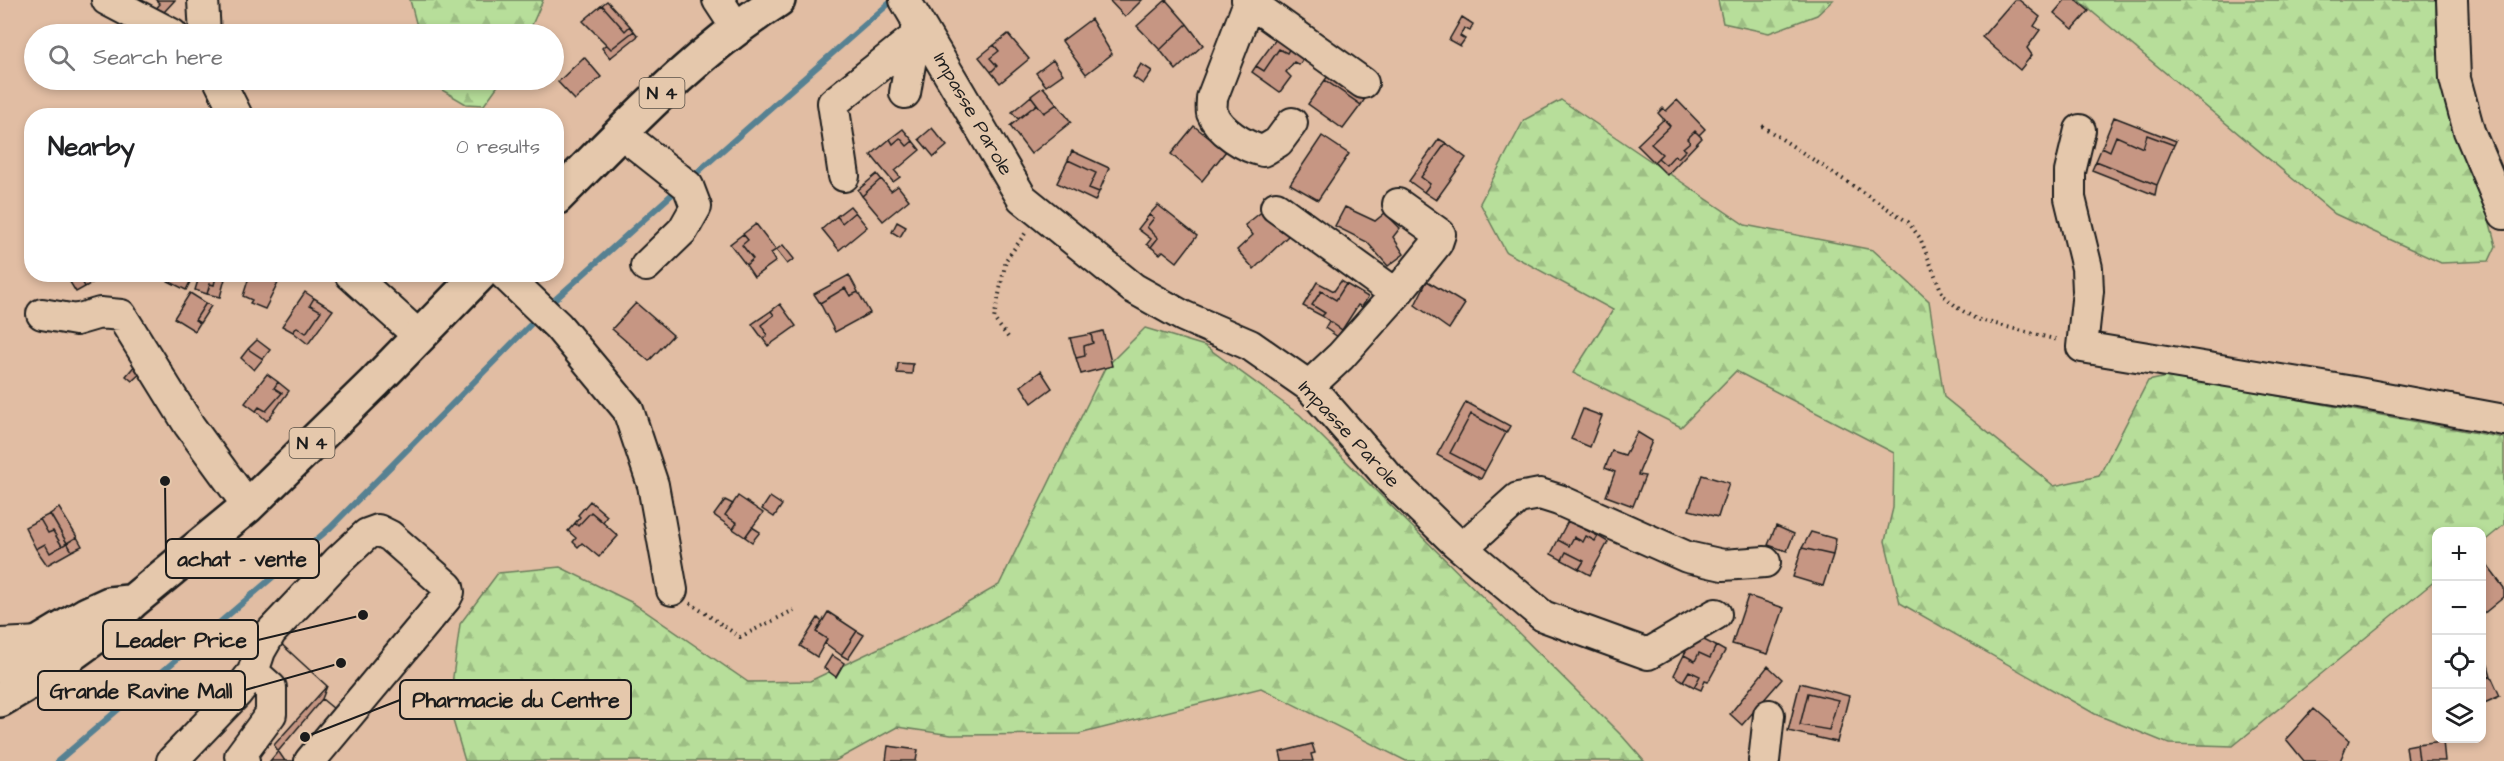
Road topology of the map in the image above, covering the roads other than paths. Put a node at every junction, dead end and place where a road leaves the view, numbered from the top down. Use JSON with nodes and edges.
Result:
{"nodes":[{"id":1,"x":107,"y":0,"type":"edge"},
{"id":2,"x":203,"y":0,"type":"edge"},
{"id":3,"x":718,"y":0,"type":"edge"},
{"id":4,"x":778,"y":0,"type":"edge"},
{"id":5,"x":2452,"y":0,"type":"edge"},
{"id":6,"x":1248,"y":1,"type":"edge"},
{"id":7,"x":912,"y":19,"type":"edge"},
{"id":8,"x":153,"y":24,"type":"edge"},
{"id":9,"x":204,"y":24,"type":"edge"},
{"id":10,"x":737,"y":29,"type":"junction"},
{"id":11,"x":1363,"y":83,"type":"dead end"},
{"id":12,"x":224,"y":90,"type":"edge"},
{"id":13,"x":905,"y":93,"type":"dead end"},
{"id":14,"x":233,"y":108,"type":"edge"},
{"id":15,"x":1292,"y":123,"type":"dead end"},
{"id":16,"x":2080,"y":130,"type":"dead end"},
{"id":17,"x":620,"y":132,"type":"junction"},
{"id":18,"x":844,"y":176,"type":"dead end"},
{"id":19,"x":564,"y":190,"type":"edge"},
{"id":20,"x":1398,"y":204,"type":"dead end"},
{"id":21,"x":1276,"y":207,"type":"dead end"},
{"id":22,"x":2504,"y":214,"type":"edge"},
{"id":23,"x":646,"y":266,"type":"dead end"},
{"id":24,"x":359,"y":282,"type":"edge"},
{"id":25,"x":472,"y":282,"type":"edge"},
{"id":26,"x":512,"y":282,"type":"edge"},
{"id":27,"x":1396,"y":294,"type":"junction"},
{"id":28,"x":42,"y":314,"type":"dead end"},
{"id":29,"x":420,"y":337,"type":"junction"},
{"id":30,"x":1309,"y":386,"type":"junction"},
{"id":31,"x":2504,"y":420,"type":"edge"},
{"id":32,"x":248,"y":506,"type":"junction"},
{"id":33,"x":1462,"y":548,"type":"junction"},
{"id":34,"x":1766,"y":562,"type":"dead end"},
{"id":35,"x":672,"y":590,"type":"road end"},
{"id":36,"x":133,"y":601,"type":"junction"},
{"id":37,"x":1716,"y":614,"type":"dead end"},
{"id":38,"x":41,"y":642,"type":"junction"},
{"id":39,"x":0,"y":644,"type":"edge"},
{"id":40,"x":0,"y":666,"type":"edge"},
{"id":41,"x":253,"y":672,"type":"junction"},
{"id":42,"x":0,"y":700,"type":"edge"},
{"id":43,"x":1769,"y":715,"type":"dead end"},
{"id":44,"x":240,"y":759,"type":"edge"},
{"id":45,"x":172,"y":761,"type":"edge"},
{"id":46,"x":310,"y":761,"type":"edge"},
{"id":47,"x":1764,"y":761,"type":"edge"}],
"edges":[{"from":1,"to":8,"type":"street"},
{"from":2,"to":9,"type":"street"},
{"from":3,"to":10,"type":"street"},
{"from":4,"to":10,"type":"main road","number":"N 4"},
{"from":5,"to":22,"type":"street"},
{"from":6,"to":11,"type":"street"},
{"from":6,"to":15,"type":"street"},
{"from":7,"to":13,"type":"street"},
{"from":7,"to":18,"type":"street"},
{"from":7,"to":30,"type":"street","name":"Impasse Parole"},
{"from":10,"to":17,"type":"main road","number":"N 4"},
{"from":12,"to":14,"type":"street"},
{"from":16,"to":31,"type":"street"},
{"from":17,"to":19,"type":"main road","number":"N 4"},
{"from":17,"to":23,"type":"street"},
{"from":20,"to":27,"type":"street"},
{"from":21,"to":27,"type":"street"},
{"from":24,"to":29,"type":"street"},
{"from":25,"to":29,"type":"main road","number":"N 4"},
{"from":26,"to":35,"type":"street"},
{"from":27,"to":30,"type":"street"},
{"from":28,"to":32,"type":"street"},
{"from":29,"to":32,"type":"main road","number":"N 4"},
{"from":30,"to":33,"type":"street","name":"Impasse Parole"},
{"from":32,"to":36,"type":"main road","number":"N 4"},
{"from":33,"to":34,"type":"street"},
{"from":33,"to":37,"type":"street","name":"Impasse Parole"},
{"from":36,"to":38,"type":"main road","number":"N 4"},
{"from":36,"to":42,"type":"main road","number":"N 4"},
{"from":38,"to":39,"type":"street"},
{"from":38,"to":40,"type":"main road","number":"N 4"},
{"from":41,"to":44,"type":"street"},
{"from":41,"to":45,"type":"street"},
{"from":41,"to":46,"type":"street"},
{"from":43,"to":47,"type":"street"}]}
